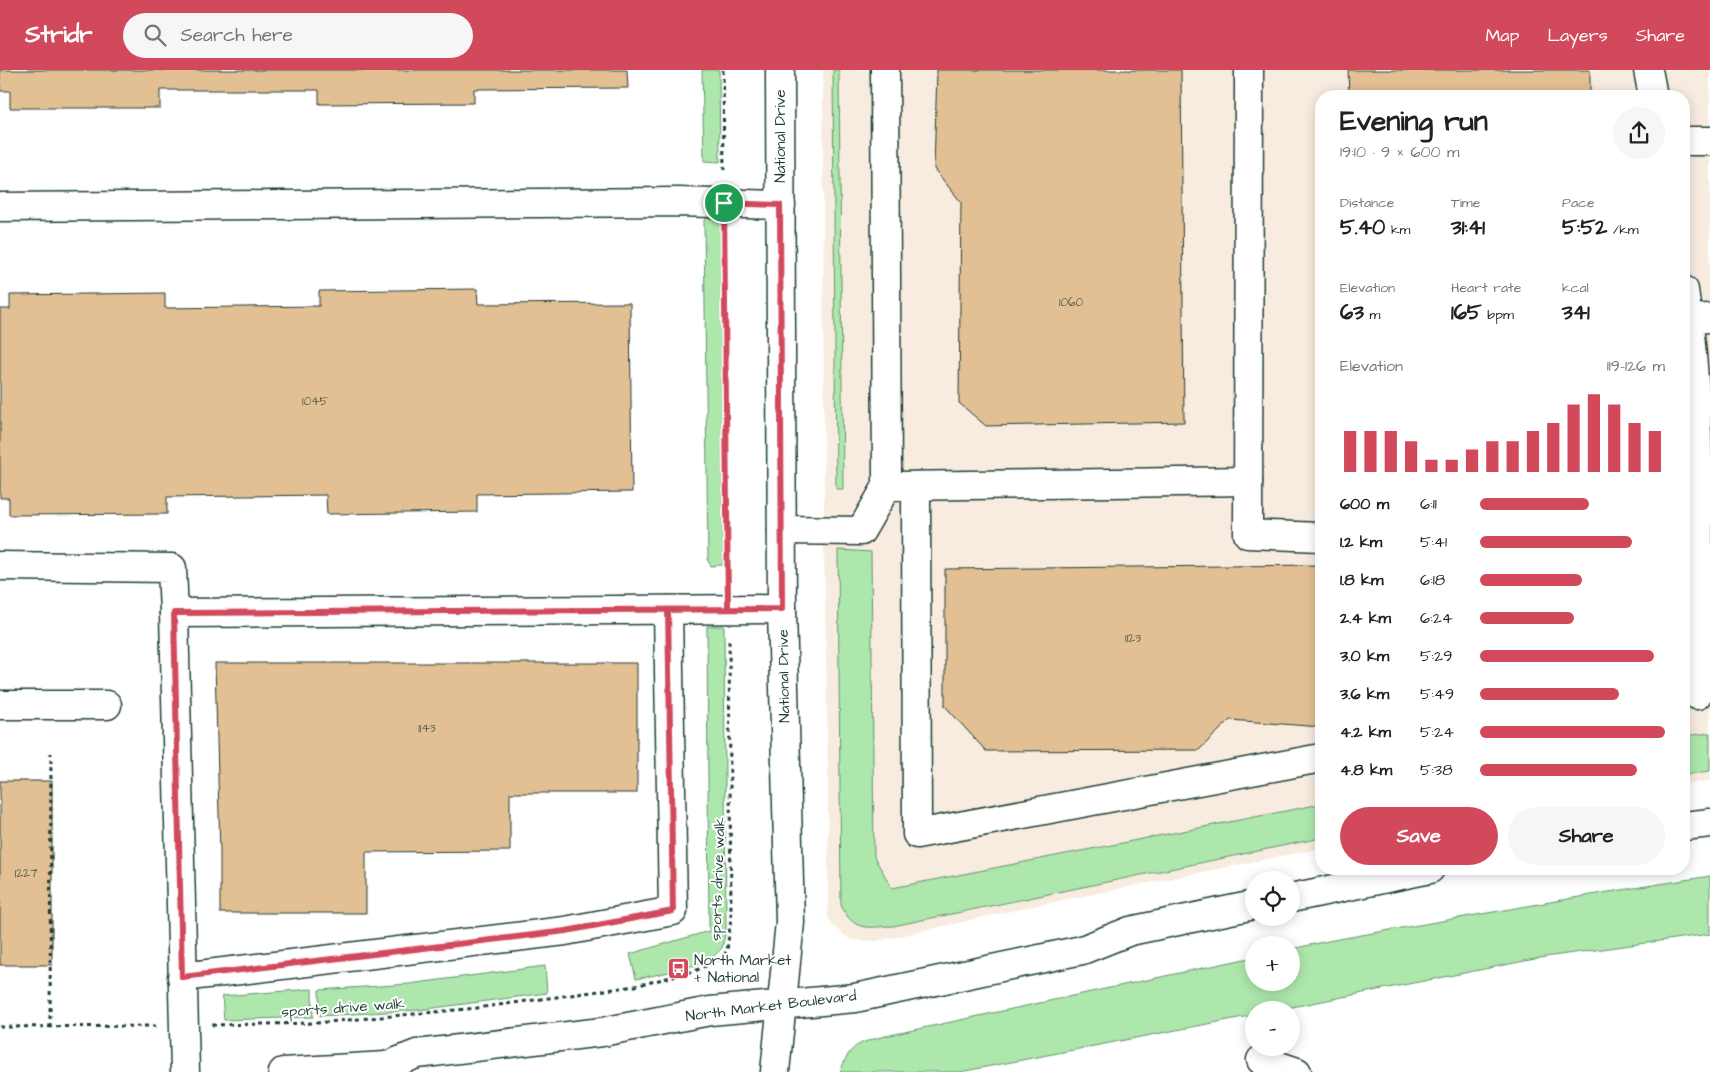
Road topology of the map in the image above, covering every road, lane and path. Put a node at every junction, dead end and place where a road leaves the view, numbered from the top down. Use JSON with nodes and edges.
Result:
{"nodes":[{"id":1,"x":723,"y":70,"type":"edge"},
{"id":2,"x":780,"y":70,"type":"edge"},
{"id":3,"x":885,"y":70,"type":"edge"},
{"id":4,"x":1249,"y":70,"type":"edge"},
{"id":5,"x":1648,"y":70,"type":"edge"},
{"id":6,"x":1652,"y":90,"type":"edge"},
{"id":7,"x":1690,"y":141,"type":"edge"},
{"id":8,"x":1710,"y":141,"type":"edge"},
{"id":9,"x":724,"y":203,"type":"junction"},
{"id":10,"x":780,"y":205,"type":"junction"},
{"id":11,"x":0,"y":206,"type":"edge"},
{"id":12,"x":1690,"y":302,"type":"edge"},
{"id":13,"x":1699,"y":319,"type":"edge"},
{"id":14,"x":1248,"y":481,"type":"junction"},
{"id":15,"x":887,"y":486,"type":"junction"},
{"id":16,"x":916,"y":486,"type":"junction"},
{"id":17,"x":1704,"y":494,"type":"edge"},
{"id":18,"x":782,"y":530,"type":"junction"},
{"id":19,"x":1315,"y":537,"type":"edge"},
{"id":20,"x":0,"y":566,"type":"edge"},
{"id":21,"x":728,"y":609,"type":"junction"},
{"id":22,"x":782,"y":609,"type":"junction"},
{"id":23,"x":668,"y":610,"type":"junction"},
{"id":24,"x":174,"y":613,"type":"junction"},
{"id":25,"x":1697,"y":695,"type":"edge"},
{"id":26,"x":0,"y":705,"type":"edge"},
{"id":27,"x":107,"y":705,"type":"dead end"},
{"id":28,"x":51,"y":753,"type":"dead end"},
{"id":29,"x":1315,"y":759,"type":"edge"},
{"id":30,"x":1710,"y":823,"type":"edge"},
{"id":31,"x":1690,"y":825,"type":"edge"},
{"id":32,"x":1401,"y":875,"type":"edge"},
{"id":33,"x":1300,"y":896,"type":"edge"},
{"id":34,"x":1245,"y":907,"type":"edge"},
{"id":35,"x":182,"y":977,"type":"junction"},
{"id":36,"x":782,"y":1005,"type":"junction"},
{"id":37,"x":184,"y":1026,"type":"junction"},
{"id":38,"x":0,"y":1027,"type":"edge"},
{"id":39,"x":50,"y":1027,"type":"junction"},
{"id":40,"x":1261,"y":1060,"type":"dead end"},
{"id":41,"x":386,"y":1069,"type":"edge"},
{"id":42,"x":312,"y":1071,"type":"edge"},
{"id":43,"x":185,"y":1072,"type":"edge"},
{"id":44,"x":282,"y":1072,"type":"edge"},
{"id":45,"x":775,"y":1072,"type":"edge"},
{"id":46,"x":1297,"y":1072,"type":"edge"}],
"edges":[{"from":1,"to":9,"type":"path","name":"sports drive walk"},
{"from":2,"to":10,"type":"main road","name":"National Drive"},
{"from":3,"to":15,"type":"main road"},
{"from":4,"to":14,"type":"main road"},
{"from":5,"to":6,"type":"main road"},
{"from":7,"to":8,"type":"main road"},
{"from":9,"to":10,"type":"main road"},
{"from":9,"to":11,"type":"main road"},
{"from":9,"to":21,"type":"path","name":"sports drive walk"},
{"from":10,"to":18,"type":"main road","name":"National Drive"},
{"from":12,"to":13,"type":"main road"},
{"from":13,"to":17,"type":"main road"},
{"from":14,"to":16,"type":"main road"},
{"from":14,"to":19,"type":"main road"},
{"from":15,"to":16,"type":"main road"},
{"from":15,"to":18,"type":"main road"},
{"from":16,"to":29,"type":"main road"},
{"from":17,"to":25,"type":"main road"},
{"from":18,"to":22,"type":"main road","name":"National Drive"},
{"from":20,"to":24,"type":"main road"},
{"from":21,"to":22,"type":"main road"},
{"from":21,"to":23,"type":"main road"},
{"from":21,"to":37,"type":"path","name":"sports drive walk"},
{"from":22,"to":36,"type":"main road","name":"National Drive"},
{"from":23,"to":24,"type":"main road"},
{"from":23,"to":35,"type":"main road"},
{"from":24,"to":35,"type":"main road"},
{"from":26,"to":27,"type":"main road"},
{"from":28,"to":39,"type":"path"},
{"from":30,"to":31,"type":"main road"},
{"from":32,"to":33,"type":"main road"},
{"from":34,"to":36,"type":"main road","name":"North Market Boulevard"},
{"from":35,"to":37,"type":"main road"},
{"from":36,"to":41,"type":"main road","name":"North Market Boulevard"},
{"from":36,"to":45,"type":"main road","name":"National Drive"},
{"from":37,"to":39,"type":"path","name":"sports drive walk"},
{"from":37,"to":43,"type":"main road"},
{"from":38,"to":39,"type":"path","name":"sports drive walk"},
{"from":40,"to":46,"type":"main road"},
{"from":41,"to":42,"type":"main road","name":"North Market Boulevard"},
{"from":42,"to":44,"type":"main road","name":"North Market Boulevard"}]}
